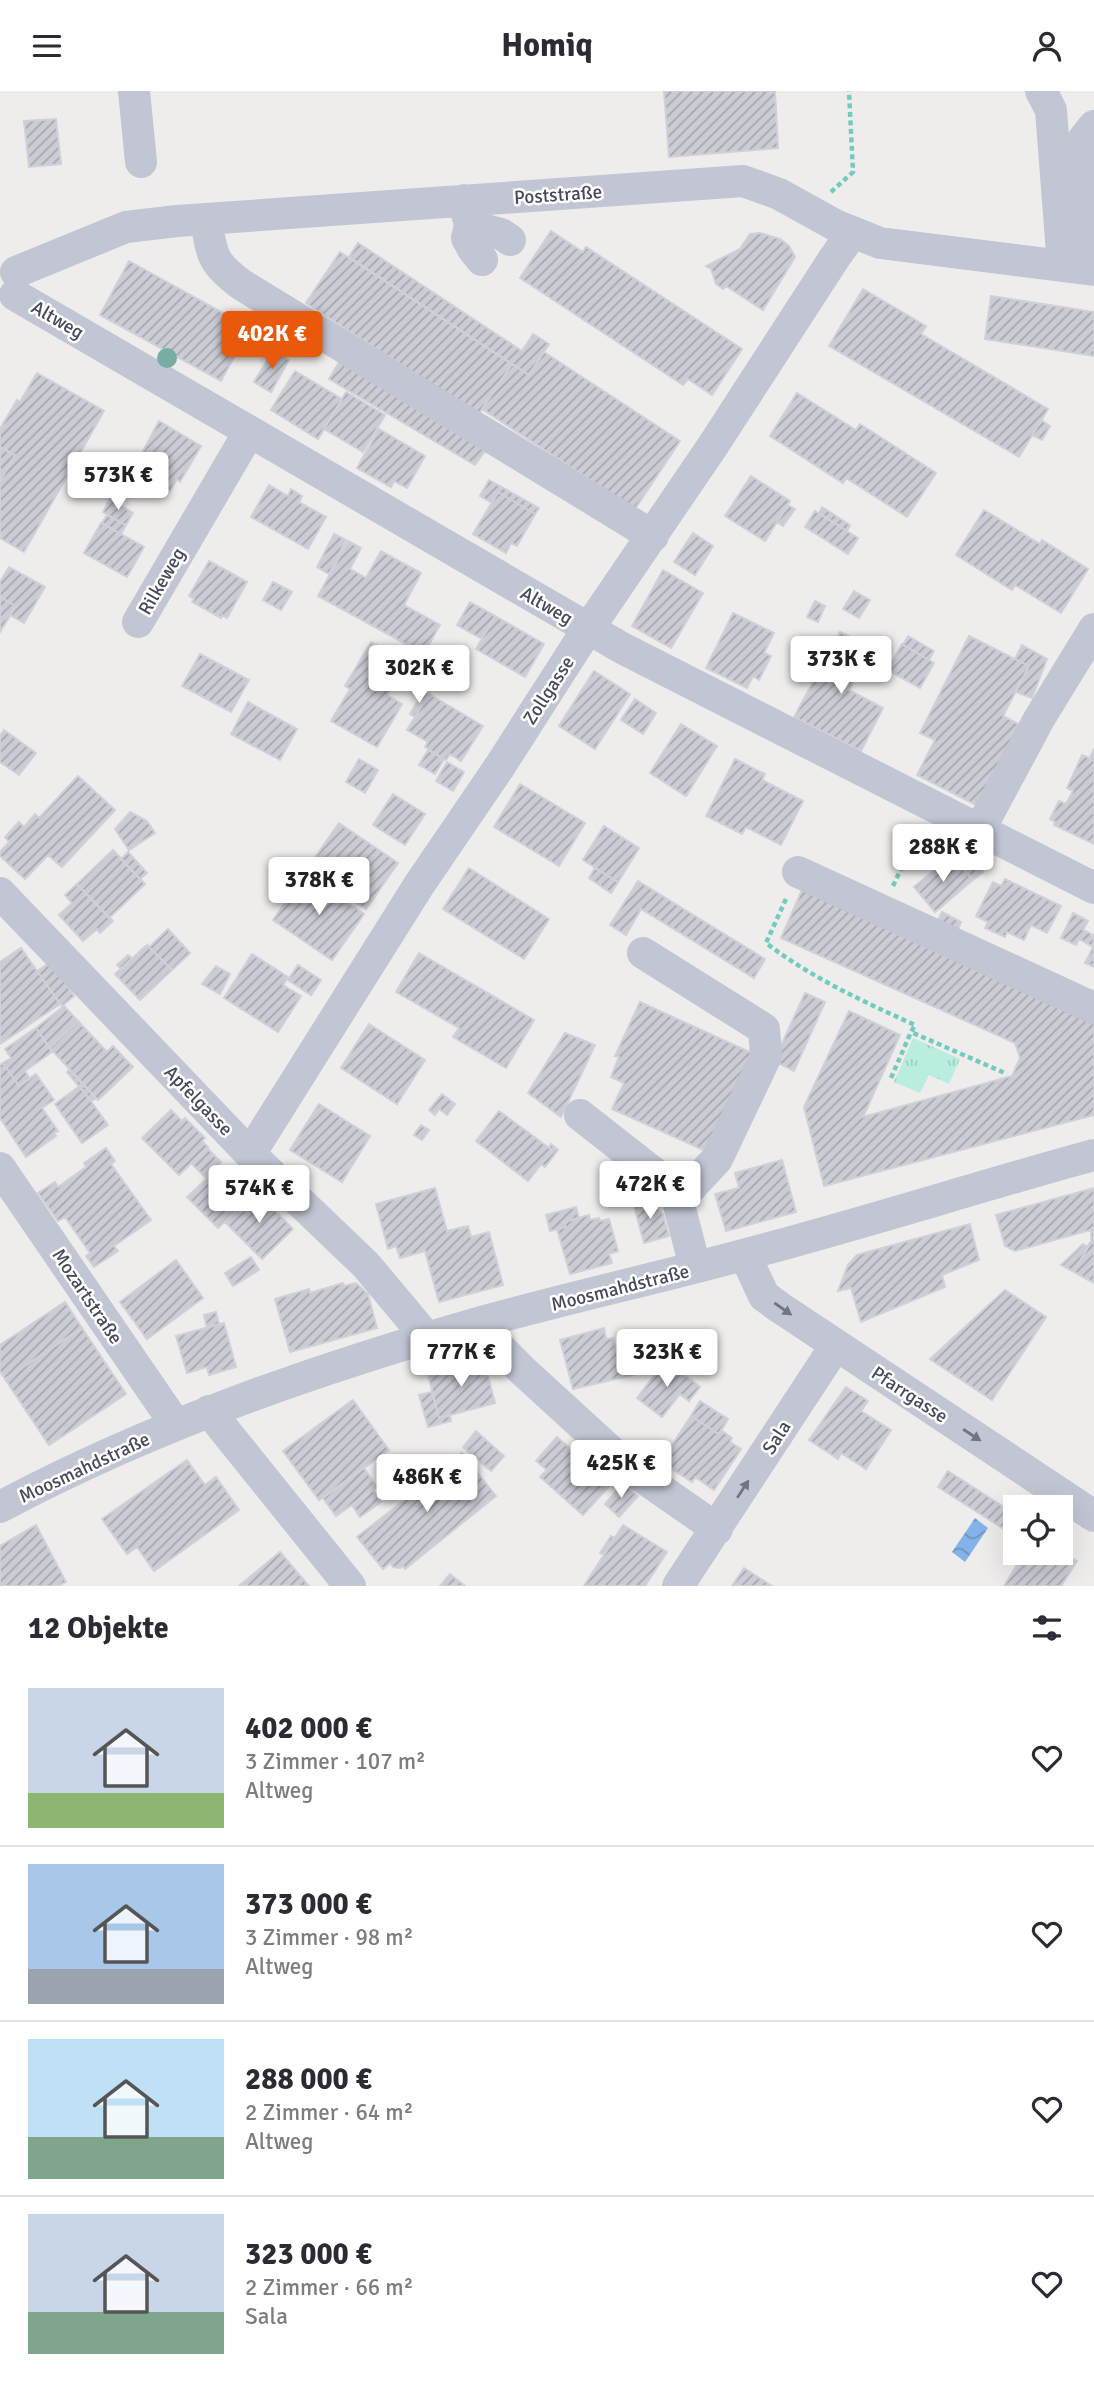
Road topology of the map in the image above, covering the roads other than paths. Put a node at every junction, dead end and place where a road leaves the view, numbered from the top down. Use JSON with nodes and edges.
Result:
{"nodes":[{"id":1,"x":134,"y":91,"type":"edge"},
{"id":2,"x":1041,"y":91,"type":"edge"},
{"id":3,"x":1094,"y":126,"type":"edge"},
{"id":4,"x":141,"y":162,"type":"dead end"},
{"id":5,"x":467,"y":213,"type":"junction"},
{"id":6,"x":206,"y":219,"type":"junction"},
{"id":7,"x":853,"y":232,"type":"junction"},
{"id":8,"x":510,"y":240,"type":"dead end"},
{"id":9,"x":482,"y":260,"type":"dead end"},
{"id":10,"x":1081,"y":268,"type":"edge"},
{"id":11,"x":8,"y":283,"type":"edge"},
{"id":12,"x":249,"y":432,"type":"junction"},
{"id":13,"x":653,"y":536,"type":"junction"},
{"id":14,"x":138,"y":622,"type":"dead end"},
{"id":15,"x":589,"y":629,"type":"junction"},
{"id":16,"x":1094,"y":629,"type":"edge"},
{"id":17,"x":979,"y":831,"type":"junction"},
{"id":18,"x":798,"y":872,"type":"road end"},
{"id":19,"x":1094,"y":888,"type":"edge"},
{"id":20,"x":0,"y":893,"type":"edge"},
{"id":21,"x":643,"y":953,"type":"dead end"},
{"id":22,"x":1094,"y":1008,"type":"edge"},
{"id":23,"x":580,"y":1115,"type":"dead end"},
{"id":24,"x":250,"y":1153,"type":"junction"},
{"id":25,"x":1094,"y":1155,"type":"edge"},
{"id":26,"x":0,"y":1168,"type":"edge"},
{"id":27,"x":678,"y":1201,"type":"junction"},
{"id":28,"x":745,"y":1255,"type":"junction"},
{"id":29,"x":695,"y":1267,"type":"junction"},
{"id":30,"x":476,"y":1324,"type":"junction"},
{"id":31,"x":428,"y":1338,"type":"junction"},
{"id":32,"x":836,"y":1345,"type":"junction"},
{"id":33,"x":209,"y":1411,"type":"junction"},
{"id":34,"x":176,"y":1425,"type":"junction"},
{"id":35,"x":0,"y":1507,"type":"edge"},
{"id":36,"x":1094,"y":1515,"type":"edge"},
{"id":37,"x":717,"y":1529,"type":"junction"},
{"id":38,"x":349,"y":1586,"type":"edge"},
{"id":39,"x":678,"y":1586,"type":"edge"}],
"edges":[{"from":1,"to":4,"type":"street"},
{"from":2,"to":10,"type":"street"},
{"from":3,"to":10,"type":"street"},
{"from":5,"to":6,"type":"street","name":"Poststraße"},
{"from":5,"to":7,"type":"street","name":"Poststraße"},
{"from":5,"to":8,"type":"street"},
{"from":5,"to":9,"type":"street"},
{"from":6,"to":11,"type":"street","name":"Poststraße"},
{"from":6,"to":13,"type":"street"},
{"from":7,"to":10,"type":"street","name":"Poststraße"},
{"from":7,"to":13,"type":"street","name":"Zollgasse"},
{"from":11,"to":12,"type":"street","name":"Altweg"},
{"from":12,"to":14,"type":"street","name":"Rilkeweg"},
{"from":12,"to":15,"type":"street","name":"Altweg"},
{"from":13,"to":15,"type":"street","name":"Zollgasse"},
{"from":15,"to":17,"type":"street","name":"Altweg"},
{"from":15,"to":24,"type":"street","name":"Zollgasse"},
{"from":16,"to":17,"type":"street"},
{"from":17,"to":19,"type":"street","name":"Altweg"},
{"from":18,"to":22,"type":"street"},
{"from":20,"to":24,"type":"street","name":"Apfelgasse"},
{"from":21,"to":27,"type":"street"},
{"from":23,"to":27,"type":"street"},
{"from":24,"to":31,"type":"street","name":"Apfelgasse"},
{"from":25,"to":28,"type":"street","name":"Moosmahdstraße"},
{"from":26,"to":34,"type":"street","name":"Mozartstraße"},
{"from":27,"to":29,"type":"street"},
{"from":28,"to":29,"type":"street","name":"Moosmahdstraße"},
{"from":28,"to":32,"type":"street","name":"Pfarrgasse","one_way":true},
{"from":29,"to":30,"type":"street","name":"Moosmahdstraße"},
{"from":30,"to":31,"type":"street","name":"Moosmahdstraße"},
{"from":30,"to":37,"type":"street"},
{"from":31,"to":33,"type":"street","name":"Moosmahdstraße"},
{"from":32,"to":36,"type":"street","name":"Pfarrgasse","one_way":true},
{"from":37,"to":32,"type":"street","name":"Sala","one_way":true},
{"from":33,"to":34,"type":"street","name":"Moosmahdstraße"},
{"from":33,"to":38,"type":"street"},
{"from":34,"to":35,"type":"street","name":"Moosmahdstraße"},
{"from":37,"to":39,"type":"street","name":"Sala"}]}
